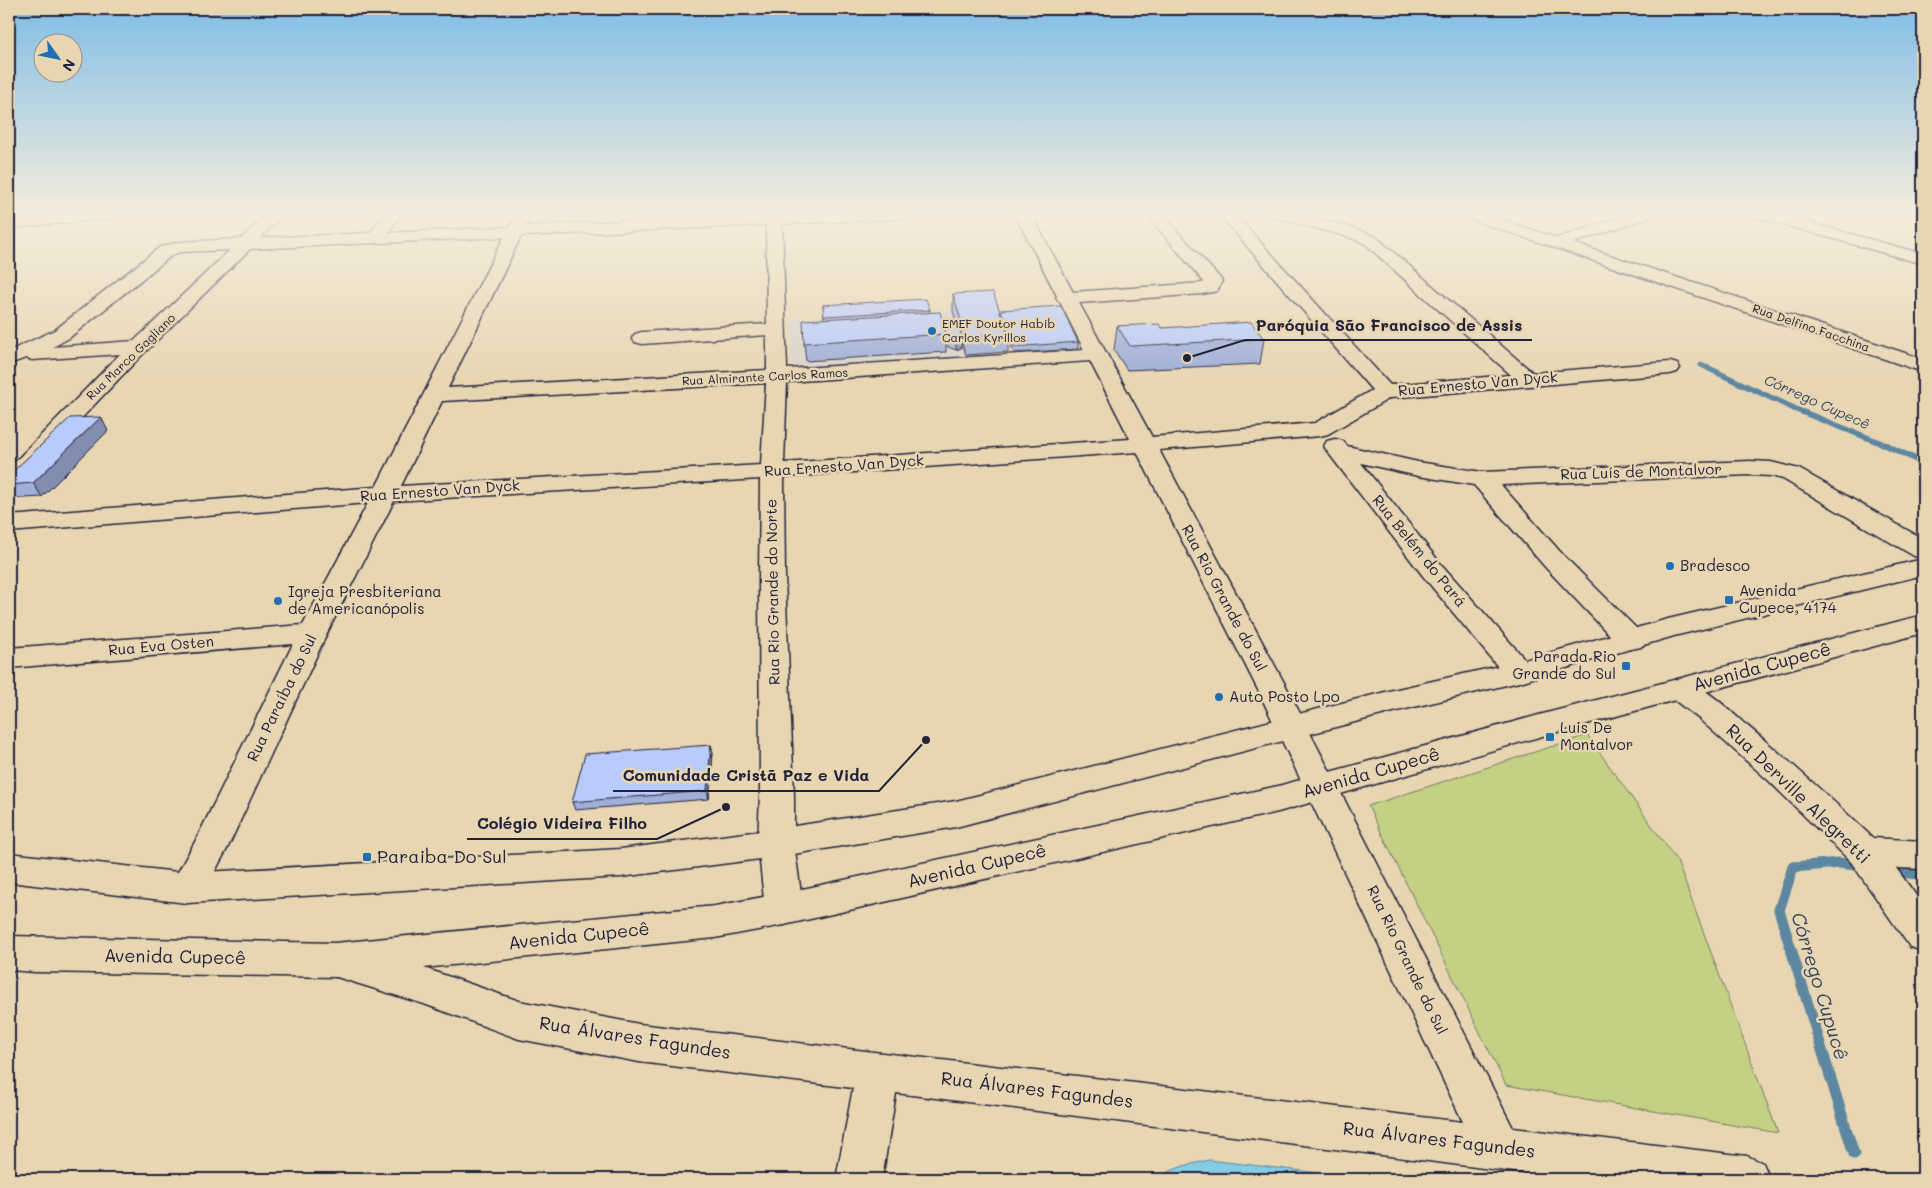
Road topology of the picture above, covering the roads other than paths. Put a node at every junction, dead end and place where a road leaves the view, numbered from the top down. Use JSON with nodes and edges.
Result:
{"nodes":[{"id":1,"x":143,"y":269,"type":"edge"},
{"id":2,"x":218,"y":269,"type":"edge"},
{"id":3,"x":496,"y":269,"type":"edge"},
{"id":4,"x":775,"y":269,"type":"edge"},
{"id":5,"x":1051,"y":269,"type":"edge"},
{"id":6,"x":1203,"y":269,"type":"edge"},
{"id":7,"x":1276,"y":269,"type":"edge"},
{"id":8,"x":1403,"y":269,"type":"edge"},
{"id":9,"x":1636,"y":269,"type":"edge"},
{"id":10,"x":1065,"y":298,"type":"junction"},
{"id":11,"x":776,"y":329,"type":"junction"},
{"id":12,"x":642,"y":338,"type":"dead end"},
{"id":13,"x":140,"y":347,"type":"junction"},
{"id":14,"x":1096,"y":355,"type":"junction"},
{"id":15,"x":12,"y":357,"type":"edge"},
{"id":16,"x":1923,"y":366,"type":"edge"},
{"id":17,"x":1670,"y":368,"type":"dead end"},
{"id":18,"x":777,"y":376,"type":"junction"},
{"id":19,"x":1526,"y":379,"type":"junction"},
{"id":20,"x":1385,"y":392,"type":"junction"},
{"id":21,"x":434,"y":395,"type":"junction"},
{"id":22,"x":1320,"y":429,"type":"junction"},
{"id":23,"x":1144,"y":445,"type":"junction"},
{"id":24,"x":1341,"y":452,"type":"junction"},
{"id":25,"x":772,"y":471,"type":"junction"},
{"id":26,"x":1482,"y":479,"type":"junction"},
{"id":27,"x":9,"y":481,"type":"edge"},
{"id":28,"x":385,"y":494,"type":"junction"},
{"id":29,"x":9,"y":524,"type":"edge"},
{"id":30,"x":1923,"y":550,"type":"edge"},
{"id":31,"x":1923,"y":568,"type":"edge"},
{"id":32,"x":1923,"y":624,"type":"edge"},
{"id":33,"x":313,"y":633,"type":"junction"},
{"id":34,"x":1631,"y":640,"type":"junction"},
{"id":35,"x":9,"y":658,"type":"edge"},
{"id":36,"x":1519,"y":672,"type":"junction"},
{"id":37,"x":1680,"y":688,"type":"junction"},
{"id":38,"x":1290,"y":727,"type":"junction"},
{"id":39,"x":1322,"y":788,"type":"junction"},
{"id":40,"x":776,"y":843,"type":"junction"},
{"id":41,"x":1923,"y":855,"type":"edge"},
{"id":42,"x":1866,"y":856,"type":"junction"},
{"id":43,"x":9,"y":868,"type":"edge"},
{"id":44,"x":187,"y":888,"type":"junction"},
{"id":45,"x":784,"y":909,"type":"junction"},
{"id":46,"x":1915,"y":920,"type":"edge"},
{"id":47,"x":9,"y":953,"type":"edge"},
{"id":48,"x":336,"y":960,"type":"junction"},
{"id":49,"x":878,"y":1071,"type":"junction"},
{"id":50,"x":1499,"y":1148,"type":"junction"},
{"id":51,"x":859,"y":1179,"type":"edge"},
{"id":52,"x":1747,"y":1179,"type":"edge"}],
"edges":[{"from":1,"to":15,"type":"street"},
{"from":2,"to":13,"type":"street","name":"Rua Marco Gagliano"},
{"from":3,"to":21,"type":"street","name":"Rua Paraíba do Sul"},
{"from":4,"to":11,"type":"street","name":"Rua Rio Grande do Norte"},
{"from":5,"to":10,"type":"street","name":"Rua Rio Grande do Sul"},
{"from":6,"to":10,"type":"street"},
{"from":7,"to":20,"type":"street"},
{"from":8,"to":19,"type":"street"},
{"from":9,"to":16,"type":"street","name":"Rua Delfino Facchina"},
{"from":10,"to":14,"type":"street","name":"Rua Rio Grande do Sul"},
{"from":11,"to":12,"type":"street"},
{"from":11,"to":18,"type":"street","name":"Rua Rio Grande do Norte"},
{"from":13,"to":15,"type":"street"},
{"from":13,"to":27,"type":"street","name":"Rua Marco Gagliano"},
{"from":14,"to":18,"type":"street","name":"Rua Almirante Carlos Ramos"},
{"from":14,"to":23,"type":"street","name":"Rua Rio Grande do Sul"},
{"from":17,"to":19,"type":"street","name":"Rua Ernesto Van Dyck"},
{"from":18,"to":21,"type":"street","name":"Rua Almirante Carlos Ramos"},
{"from":18,"to":25,"type":"street","name":"Rua Rio Grande do Norte"},
{"from":19,"to":20,"type":"street","name":"Rua Ernesto Van Dyck"},
{"from":20,"to":22,"type":"street","name":"Rua Ernesto Van Dyck"},
{"from":21,"to":28,"type":"street","name":"Rua Paraíba do Sul"},
{"from":22,"to":23,"type":"street","name":"Rua Ernesto Van Dyck"},
{"from":22,"to":24,"type":"street","name":"Rua Belém do Pará"},
{"from":23,"to":25,"type":"street","name":"Rua Ernesto Van Dyck"},
{"from":23,"to":38,"type":"street","name":"Rua Rio Grande do Sul"},
{"from":24,"to":26,"type":"street","name":"Rua Luís de Montalvor"},
{"from":24,"to":36,"type":"street","name":"Rua Belém do Pará"},
{"from":25,"to":28,"type":"street","name":"Rua Ernesto Van Dyck"},
{"from":25,"to":40,"type":"street","name":"Rua Rio Grande do Norte"},
{"from":26,"to":30,"type":"street","name":"Rua Luís de Montalvor"},
{"from":26,"to":34,"type":"street"},
{"from":28,"to":29,"type":"street","name":"Rua Ernesto Van Dyck"},
{"from":28,"to":33,"type":"street","name":"Rua Paraíba do Sul"},
{"from":31,"to":34,"type":"street"},
{"from":32,"to":37,"type":"street","name":"Avenida Cupecê"},
{"from":33,"to":35,"type":"street","name":"Rua Eva Osten"},
{"from":33,"to":44,"type":"street","name":"Rua Paraíba do Sul"},
{"from":34,"to":36,"type":"street"},
{"from":36,"to":38,"type":"street"},
{"from":37,"to":39,"type":"street","name":"Avenida Cupecê"},
{"from":37,"to":42,"type":"street","name":"Rua Derville Alegretti"},
{"from":38,"to":39,"type":"street","name":"Rua Rio Grande do Sul"},
{"from":38,"to":40,"type":"street"},
{"from":39,"to":45,"type":"street","name":"Avenida Cupecê"},
{"from":39,"to":50,"type":"street","name":"Rua Rio Grande do Sul"},
{"from":40,"to":44,"type":"street"},
{"from":40,"to":45,"type":"street","name":"Rua Rio Grande do Norte"},
{"from":41,"to":42,"type":"street"},
{"from":42,"to":46,"type":"street","name":"Rua Derville Alegretti"},
{"from":43,"to":44,"type":"street"},
{"from":45,"to":48,"type":"street","name":"Avenida Cupecê"},
{"from":47,"to":48,"type":"street","name":"Avenida Cupecê"},
{"from":48,"to":49,"type":"street","name":"Rua Álvares Fagundes"},
{"from":49,"to":50,"type":"street","name":"Rua Álvares Fagundes"},
{"from":49,"to":51,"type":"street"},
{"from":50,"to":52,"type":"street","name":"Rua Álvares Fagundes"}]}
